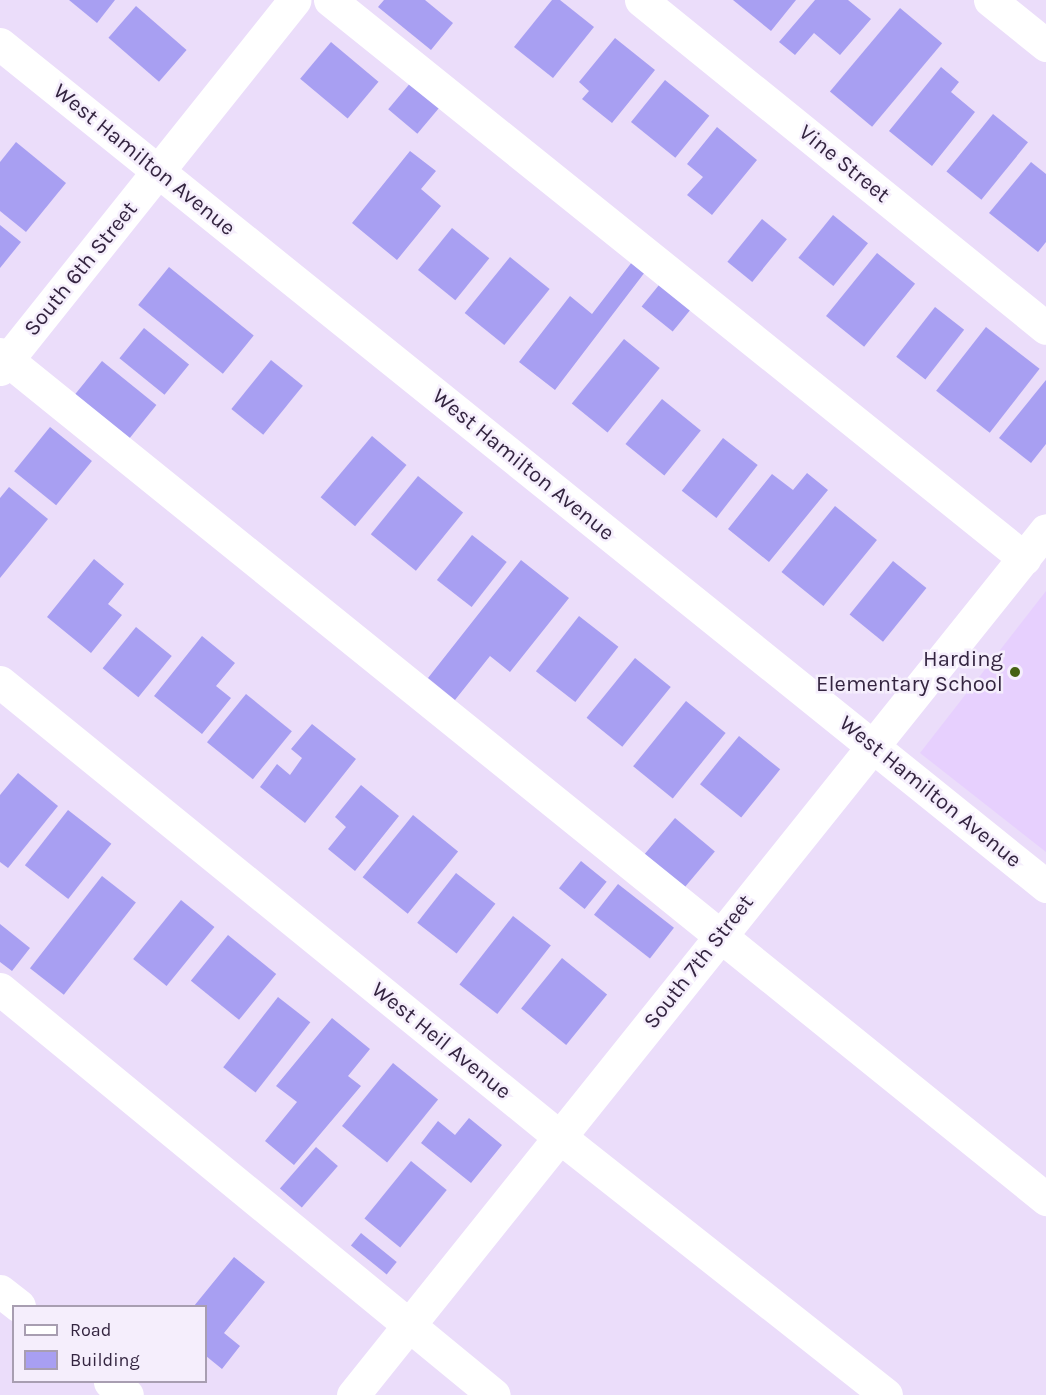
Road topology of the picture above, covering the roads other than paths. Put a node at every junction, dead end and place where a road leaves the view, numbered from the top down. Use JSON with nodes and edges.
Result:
{"nodes":[{"id":1,"x":295,"y":0,"type":"edge"},
{"id":2,"x":330,"y":0,"type":"edge"},
{"id":3,"x":641,"y":0,"type":"edge"},
{"id":4,"x":990,"y":0,"type":"edge"},
{"id":5,"x":0,"y":44,"type":"edge"},
{"id":6,"x":1046,"y":45,"type":"edge"},
{"id":7,"x":159,"y":173,"type":"junction"},
{"id":8,"x":1046,"y":328,"type":"edge"},
{"id":9,"x":2,"y":361,"type":"edge"},
{"id":10,"x":1046,"y":530,"type":"edge"},
{"id":11,"x":1024,"y":558,"type":"junction"},
{"id":12,"x":0,"y":681,"type":"edge"},
{"id":13,"x":872,"y":746,"type":"junction"},
{"id":14,"x":1046,"y":886,"type":"edge"},
{"id":15,"x":719,"y":935,"type":"junction"},
{"id":16,"x":0,"y":989,"type":"edge"},
{"id":17,"x":561,"y":1138,"type":"junction"},
{"id":18,"x":1046,"y":1199,"type":"edge"},
{"id":19,"x":0,"y":1291,"type":"edge"},
{"id":20,"x":18,"y":1305,"type":"edge"},
{"id":21,"x":410,"y":1326,"type":"junction"},
{"id":22,"x":111,"y":1383,"type":"edge"},
{"id":23,"x":127,"y":1395,"type":"edge"},
{"id":24,"x":353,"y":1395,"type":"edge"},
{"id":25,"x":494,"y":1395,"type":"edge"},
{"id":26,"x":886,"y":1395,"type":"edge"}],
"edges":[{"from":1,"to":7,"type":"street","name":"South 6th Street"},
{"from":2,"to":11,"type":"street"},
{"from":3,"to":8,"type":"street","name":"Vine Street"},
{"from":4,"to":6,"type":"street"},
{"from":5,"to":7,"type":"street","name":"West Hamilton Avenue"},
{"from":7,"to":9,"type":"street","name":"South 6th Street"},
{"from":7,"to":13,"type":"street","name":"West Hamilton Avenue"},
{"from":9,"to":15,"type":"street"},
{"from":10,"to":11,"type":"street","name":"South 7th Street"},
{"from":11,"to":13,"type":"street","name":"South 7th Street"},
{"from":12,"to":17,"type":"street","name":"West Heil Avenue"},
{"from":13,"to":14,"type":"street","name":"West Hamilton Avenue"},
{"from":13,"to":15,"type":"street","name":"South 7th Street"},
{"from":15,"to":17,"type":"street","name":"South 7th Street"},
{"from":15,"to":18,"type":"street"},
{"from":16,"to":21,"type":"street"},
{"from":17,"to":21,"type":"street","name":"South 7th Street"},
{"from":17,"to":26,"type":"street","name":"West Heil Avenue"},
{"from":19,"to":20,"type":"street"},
{"from":21,"to":24,"type":"street","name":"South 7th Street"},
{"from":21,"to":25,"type":"street"},
{"from":22,"to":23,"type":"street"}]}
